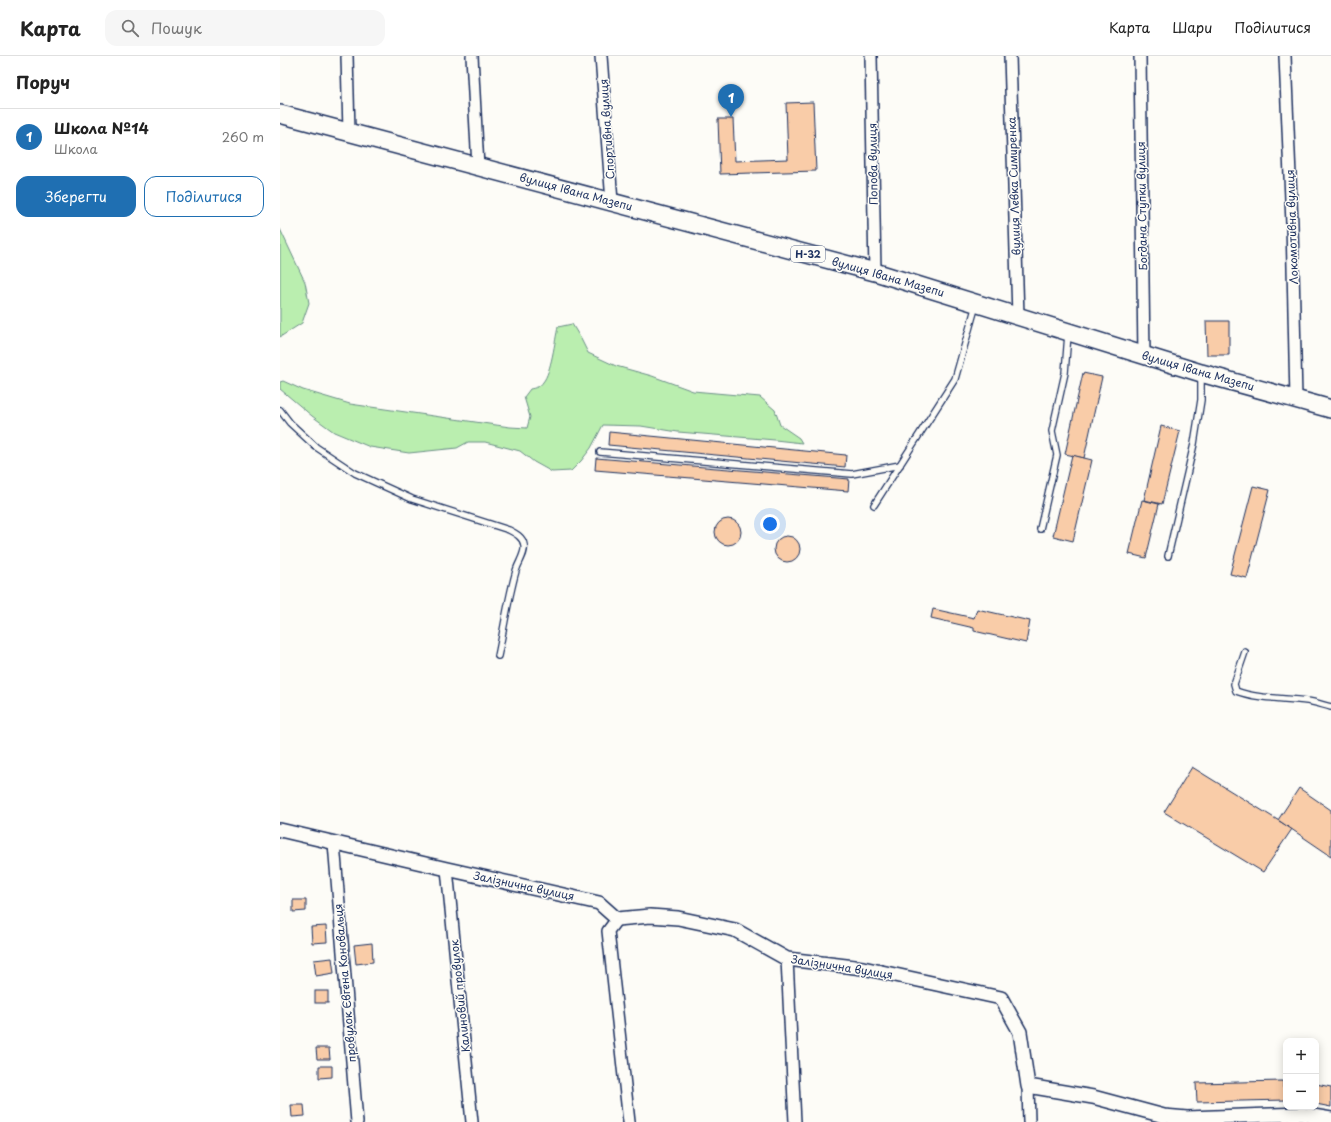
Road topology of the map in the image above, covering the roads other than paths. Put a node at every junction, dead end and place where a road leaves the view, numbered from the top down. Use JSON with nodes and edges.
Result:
{"nodes":[{"id":1,"x":347,"y":56,"type":"edge"},
{"id":2,"x":472,"y":56,"type":"edge"},
{"id":3,"x":602,"y":56,"type":"edge"},
{"id":4,"x":871,"y":56,"type":"edge"},
{"id":5,"x":1010,"y":56,"type":"edge"},
{"id":6,"x":1140,"y":56,"type":"edge"},
{"id":7,"x":1286,"y":56,"type":"edge"},
{"id":8,"x":280,"y":114,"type":"edge"},
{"id":9,"x":348,"y":132,"type":"junction"},
{"id":10,"x":478,"y":167,"type":"junction"},
{"id":11,"x":612,"y":202,"type":"junction"},
{"id":12,"x":875,"y":272,"type":"junction"},
{"id":13,"x":976,"y":303,"type":"junction"},
{"id":14,"x":1018,"y":316,"type":"junction"},
{"id":15,"x":1068,"y":332,"type":"junction"},
{"id":16,"x":1144,"y":356,"type":"junction"},
{"id":17,"x":1201,"y":373,"type":"junction"},
{"id":18,"x":1296,"y":399,"type":"junction"},
{"id":19,"x":1331,"y":409,"type":"edge"},
{"id":20,"x":280,"y":410,"type":"edge"},
{"id":21,"x":600,"y":452,"type":"dead end"},
{"id":22,"x":900,"y":465,"type":"junction"},
{"id":23,"x":874,"y":505,"type":"dead end"},
{"id":24,"x":1040,"y":529,"type":"dead end"},
{"id":25,"x":1168,"y":556,"type":"dead end"},
{"id":26,"x":1245,"y":652,"type":"dead end"},
{"id":27,"x":498,"y":656,"type":"dead end"},
{"id":28,"x":1331,"y":707,"type":"edge"},
{"id":29,"x":280,"y":830,"type":"edge"},
{"id":30,"x":334,"y":843,"type":"junction"},
{"id":31,"x":447,"y":869,"type":"junction"},
{"id":32,"x":617,"y":919,"type":"junction"},
{"id":33,"x":787,"y":959,"type":"junction"},
{"id":34,"x":1028,"y":1086,"type":"junction"},
{"id":35,"x":1301,"y":1118,"type":"edge"},
{"id":36,"x":1331,"y":1119,"type":"edge"},
{"id":37,"x":357,"y":1122,"type":"edge"},
{"id":38,"x":472,"y":1122,"type":"edge"},
{"id":39,"x":629,"y":1122,"type":"edge"},
{"id":40,"x":795,"y":1122,"type":"edge"},
{"id":41,"x":1029,"y":1122,"type":"edge"}],
"edges":[{"from":1,"to":9,"type":"street"},
{"from":2,"to":10,"type":"street"},
{"from":3,"to":11,"type":"street","name":"Спортивна вулиця"},
{"from":4,"to":12,"type":"street","name":"Попова вулиця"},
{"from":5,"to":14,"type":"street","name":"вулиця Левка Симиренка"},
{"from":6,"to":16,"type":"street","name":"Богдана Ступки вулиця"},
{"from":7,"to":18,"type":"street","name":"Локомотивна вулиця"},
{"from":8,"to":9,"type":"main road","name":"вулиця Івана Мазепи","number":"Н-32"},
{"from":9,"to":10,"type":"main road","name":"вулиця Івана Мазепи","number":"Н-32"},
{"from":10,"to":11,"type":"main road","name":"вулиця Івана Мазепи","number":"Н-32"},
{"from":11,"to":12,"type":"main road","name":"вулиця Івана Мазепи","number":"Н-32"},
{"from":12,"to":13,"type":"main road","name":"вулиця Івана Мазепи","number":"Н-32"},
{"from":13,"to":14,"type":"main road","name":"вулиця Івана Мазепи","number":"Н-32"},
{"from":13,"to":22,"type":"lane"},
{"from":14,"to":15,"type":"main road","name":"вулиця Івана Мазепи","number":"Н-32"},
{"from":15,"to":16,"type":"main road","name":"вулиця Івана Мазепи","number":"Н-32"},
{"from":15,"to":24,"type":"lane"},
{"from":16,"to":17,"type":"main road","name":"вулиця Івана Мазепи","number":"Н-32"},
{"from":17,"to":18,"type":"main road","name":"вулиця Івана Мазепи","number":"Н-32"},
{"from":17,"to":25,"type":"lane"},
{"from":18,"to":19,"type":"main road","name":"вулиця Івана Мазепи","number":"Н-32"},
{"from":20,"to":27,"type":"lane"},
{"from":21,"to":22,"type":"lane"},
{"from":22,"to":23,"type":"lane"},
{"from":26,"to":28,"type":"lane"},
{"from":29,"to":30,"type":"street","name":"Залізнична вулиця"},
{"from":30,"to":31,"type":"street","name":"Залізнична вулиця"},
{"from":30,"to":37,"type":"street","name":"провулок Євгена Коновальця"},
{"from":31,"to":32,"type":"street","name":"Залізнична вулиця"},
{"from":31,"to":38,"type":"street","name":"Калиновий провулок"},
{"from":32,"to":33,"type":"street","name":"Залізнична вулиця"},
{"from":32,"to":39,"type":"street"},
{"from":33,"to":34,"type":"street","name":"Залізнична вулиця"},
{"from":33,"to":40,"type":"street"},
{"from":34,"to":35,"type":"street"},
{"from":34,"to":41,"type":"street"},
{"from":35,"to":36,"type":"street"}]}
